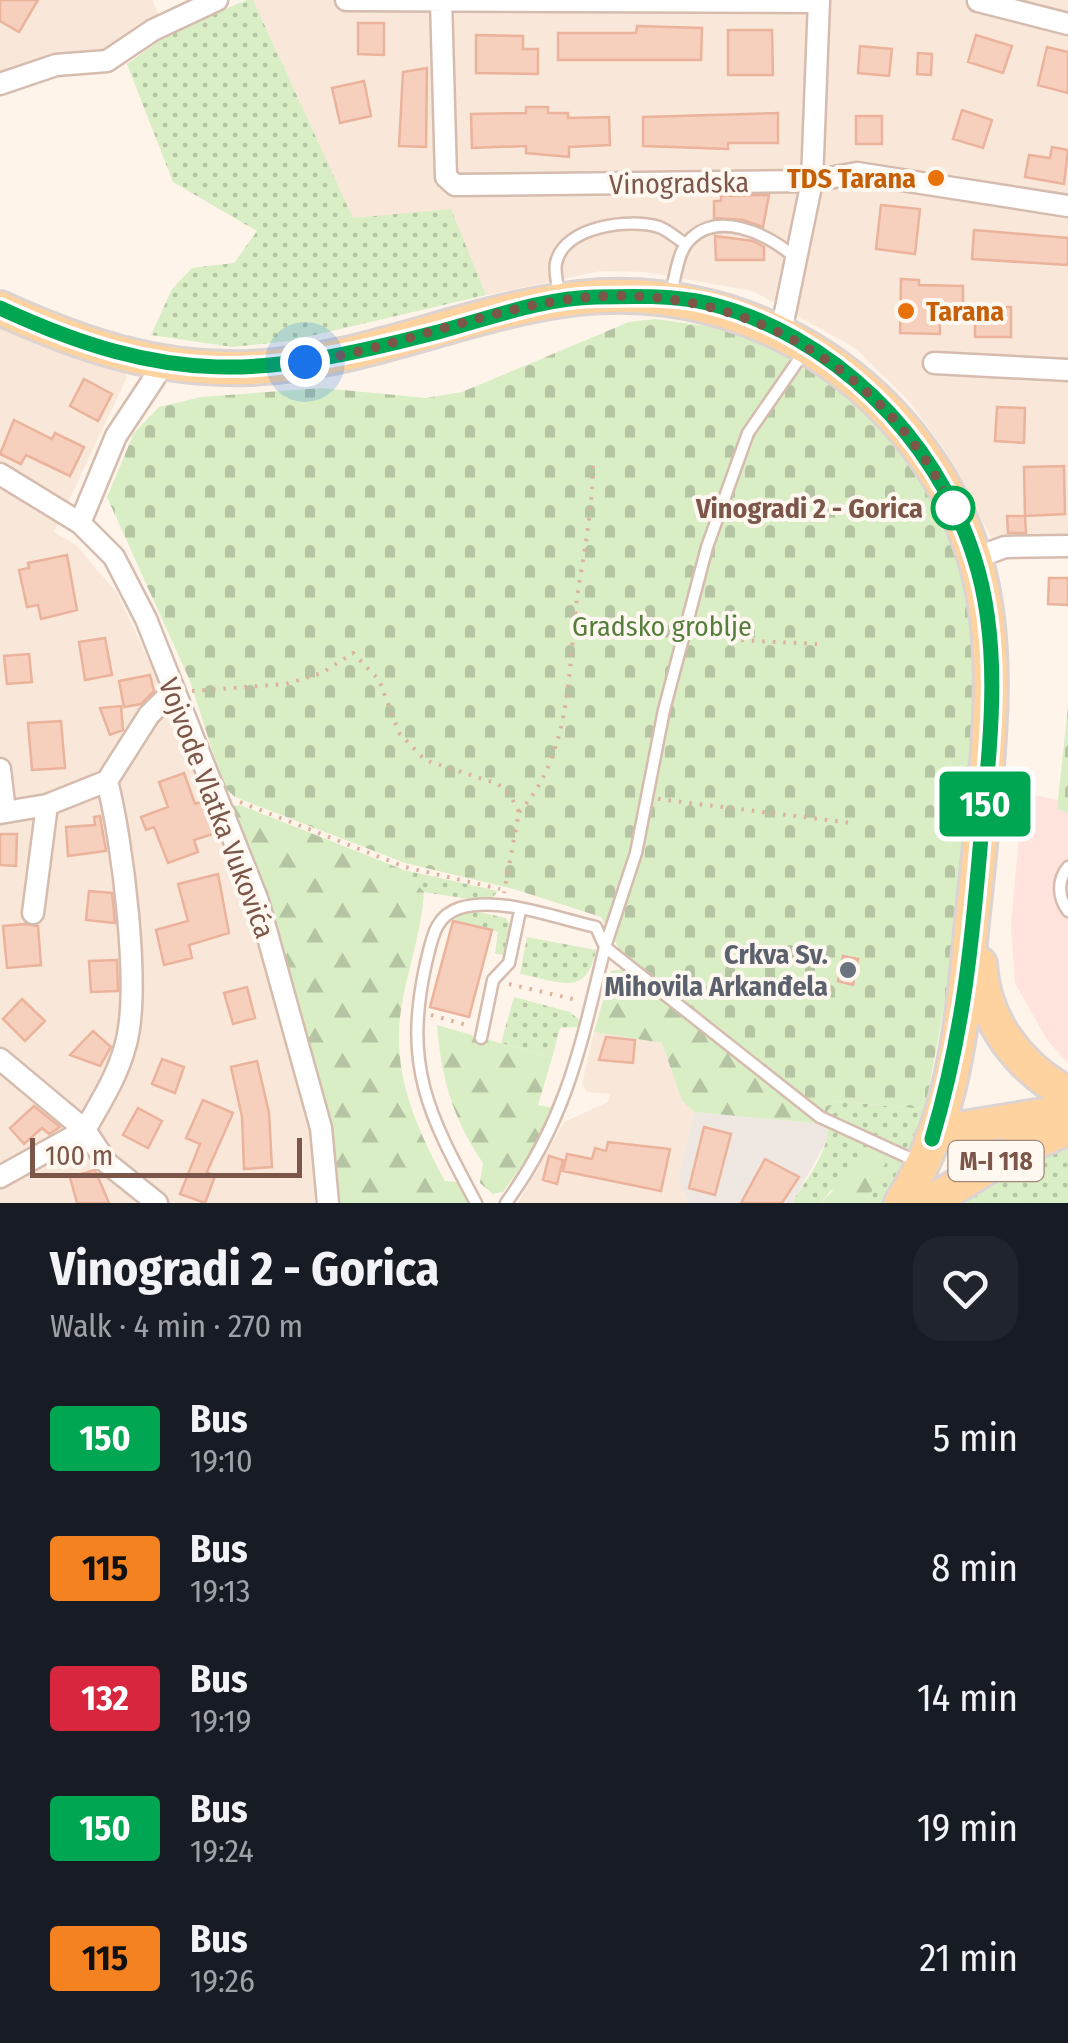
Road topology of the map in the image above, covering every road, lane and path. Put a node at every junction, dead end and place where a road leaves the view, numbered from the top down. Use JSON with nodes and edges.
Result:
{"nodes":[{"id":1,"x":217,"y":0,"type":"edge"},
{"id":2,"x":346,"y":0,"type":"edge"},
{"id":3,"x":441,"y":1,"type":"edge"},
{"id":4,"x":819,"y":1,"type":"edge"},
{"id":5,"x":978,"y":1,"type":"edge"},
{"id":6,"x":1068,"y":24,"type":"edge"},
{"id":7,"x":0,"y":84,"type":"edge"},
{"id":8,"x":812,"y":181,"type":"junction"},
{"id":9,"x":1068,"y":206,"type":"edge"},
{"id":10,"x":686,"y":244,"type":"junction"},
{"id":11,"x":795,"y":258,"type":"junction"},
{"id":12,"x":669,"y":298,"type":"junction"},
{"id":13,"x":560,"y":301,"type":"junction"},
{"id":14,"x":0,"y":308,"type":"edge"},
{"id":15,"x":794,"y":339,"type":"junction"},
{"id":16,"x":934,"y":363,"type":"dead end"},
{"id":17,"x":163,"y":365,"type":"junction"},
{"id":18,"x":1068,"y":370,"type":"edge"},
{"id":19,"x":593,"y":461,"type":"dead end"},
{"id":20,"x":0,"y":474,"type":"edge"},
{"id":21,"x":80,"y":524,"type":"junction"},
{"id":22,"x":1068,"y":546,"type":"edge"},
{"id":23,"x":974,"y":558,"type":"junction"},
{"id":24,"x":687,"y":625,"type":"junction"},
{"id":25,"x":817,"y":644,"type":"dead end"},
{"id":26,"x":172,"y":692,"type":"junction"},
{"id":27,"x":0,"y":769,"type":"edge"},
{"id":28,"x":107,"y":780,"type":"junction"},
{"id":29,"x":212,"y":791,"type":"junction"},
{"id":30,"x":648,"y":798,"type":"junction"},
{"id":31,"x":46,"y":804,"type":"junction"},
{"id":32,"x":3,"y":812,"type":"edge"},
{"id":33,"x":519,"y":812,"type":"junction"},
{"id":34,"x":852,"y":824,"type":"dead end"},
{"id":35,"x":1068,"y":867,"type":"edge"},
{"id":36,"x":504,"y":890,"type":"junction"},
{"id":37,"x":503,"y":907,"type":"junction"},
{"id":38,"x":520,"y":910,"type":"junction"},
{"id":39,"x":1068,"y":911,"type":"edge"},
{"id":40,"x":33,"y":913,"type":"dead end"},
{"id":41,"x":972,"y":920,"type":"junction"},
{"id":42,"x":605,"y":947,"type":"junction"},
{"id":43,"x":511,"y":984,"type":"dead end"},
{"id":44,"x":592,"y":1003,"type":"junction"},
{"id":45,"x":417,"y":1010,"type":"junction"},
{"id":46,"x":482,"y":1034,"type":"joint"},
{"id":47,"x":0,"y":1059,"type":"edge"},
{"id":48,"x":1068,"y":1094,"type":"edge"},
{"id":49,"x":1068,"y":1112,"type":"edge"},
{"id":50,"x":1068,"y":1128,"type":"edge"},
{"id":51,"x":85,"y":1130,"type":"junction"},
{"id":52,"x":928,"y":1151,"type":"junction"},
{"id":53,"x":0,"y":1177,"type":"edge"},
{"id":54,"x":157,"y":1203,"type":"edge"},
{"id":55,"x":328,"y":1203,"type":"edge"},
{"id":56,"x":476,"y":1203,"type":"edge"},
{"id":57,"x":506,"y":1203,"type":"edge"},
{"id":58,"x":901,"y":1203,"type":"edge"},
{"id":59,"x":929,"y":1203,"type":"edge"}],
"edges":[{"from":1,"to":7,"type":"street"},
{"from":2,"to":3,"type":"street"},
{"from":3,"to":4,"type":"street"},
{"from":3,"to":8,"type":"street","name":"Vinogradska"},
{"from":4,"to":8,"type":"street"},
{"from":5,"to":6,"type":"street"},
{"from":8,"to":9,"type":"street","name":"Vinogradska"},
{"from":8,"to":11,"type":"street"},
{"from":10,"to":11,"type":"lane"},
{"from":10,"to":12,"type":"lane"},
{"from":10,"to":13,"type":"lane"},
{"from":11,"to":15,"type":"street"},
{"from":12,"to":13,"type":"main road"},
{"from":12,"to":15,"type":"main road"},
{"from":13,"to":17,"type":"main road"},
{"from":14,"to":17,"type":"main road"},
{"from":15,"to":23,"type":"main road"},
{"from":15,"to":24,"type":"lane"},
{"from":16,"to":18,"type":"street"},
{"from":17,"to":21,"type":"street"},
{"from":19,"to":33,"type":"path"},
{"from":20,"to":21,"type":"street","name":"Vojvode Vlatka Vukovića"},
{"from":21,"to":26,"type":"street","name":"Vojvode Vlatka Vukovića"},
{"from":22,"to":23,"type":"street"},
{"from":23,"to":41,"type":"main road"},
{"from":24,"to":25,"type":"path"},
{"from":24,"to":30,"type":"lane"},
{"from":26,"to":28,"type":"street"},
{"from":26,"to":29,"type":"street","name":"Vojvode Vlatka Vukovića"},
{"from":26,"to":33,"type":"path"},
{"from":27,"to":32,"type":"street"},
{"from":28,"to":31,"type":"street"},
{"from":28,"to":51,"type":"street"},
{"from":29,"to":36,"type":"path"},
{"from":29,"to":55,"type":"street","name":"Vojvode Vlatka Vukovića"},
{"from":30,"to":34,"type":"path"},
{"from":30,"to":42,"type":"lane"},
{"from":31,"to":32,"type":"street"},
{"from":31,"to":40,"type":"street"},
{"from":33,"to":36,"type":"path"},
{"from":35,"to":39,"type":"lane"},
{"from":36,"to":37,"type":"path"},
{"from":37,"to":38,"type":"lane"},
{"from":37,"to":45,"type":"lane"},
{"from":38,"to":42,"type":"lane"},
{"from":38,"to":46,"type":"lane"},
{"from":41,"to":48,"type":"main road"},
{"from":41,"to":52,"type":"main road"},
{"from":42,"to":44,"type":"lane"},
{"from":42,"to":52,"type":"lane"},
{"from":43,"to":44,"type":"path"},
{"from":44,"to":57,"type":"lane"},
{"from":45,"to":46,"type":"path"},
{"from":45,"to":56,"type":"lane"},
{"from":47,"to":51,"type":"street"},
{"from":49,"to":52,"type":"main road","number":"M-I 118"},
{"from":50,"to":59,"type":"main road","number":"M-I 118"},
{"from":51,"to":53,"type":"street"},
{"from":51,"to":54,"type":"street"},
{"from":52,"to":58,"type":"main road","number":"M-I 118"}]}
